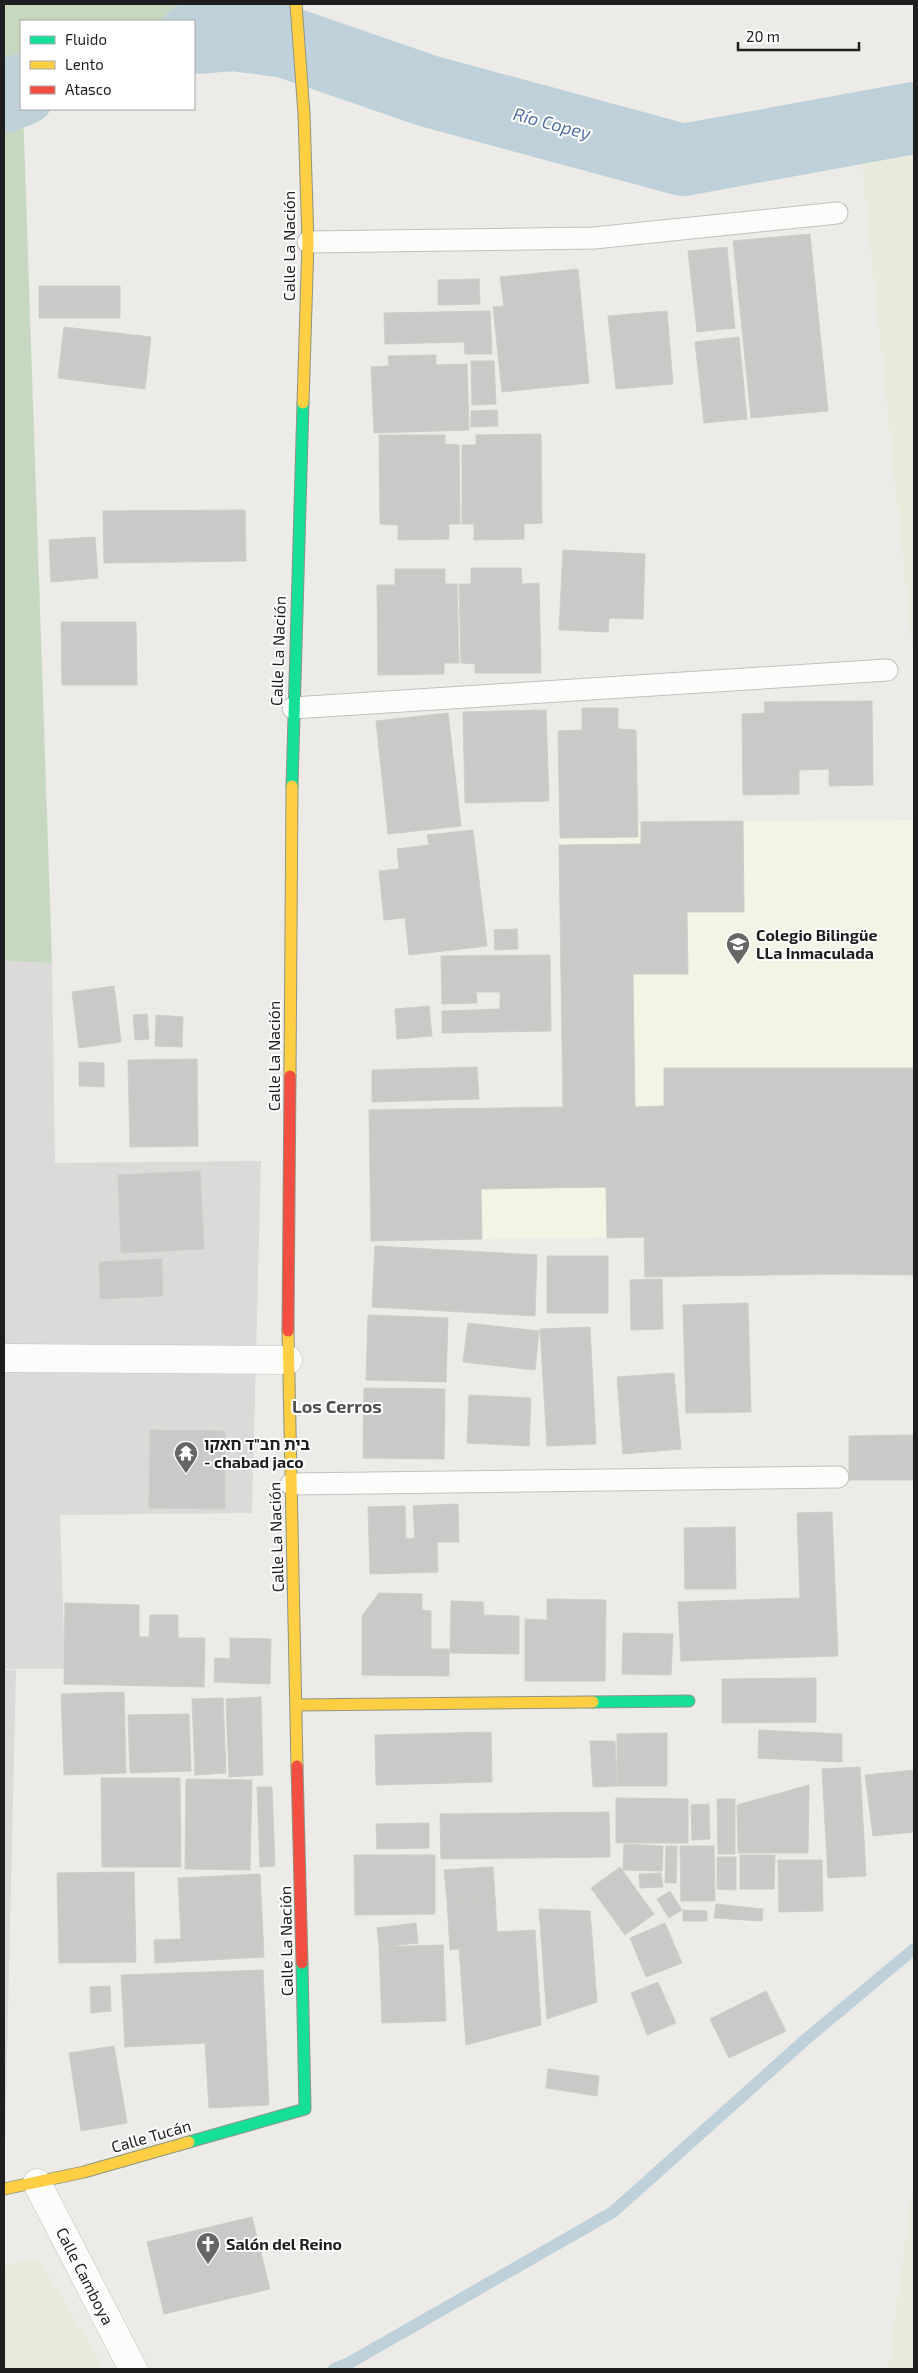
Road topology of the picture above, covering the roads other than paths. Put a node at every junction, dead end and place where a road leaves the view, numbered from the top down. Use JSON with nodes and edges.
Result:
{"nodes":[{"id":1,"x":296,"y":4,"type":"edge"},
{"id":2,"x":837,"y":213,"type":"dead end"},
{"id":3,"x":308,"y":242,"type":"junction"},
{"id":4,"x":887,"y":670,"type":"dead end"},
{"id":5,"x":293,"y":708,"type":"junction"},
{"id":6,"x":4,"y":1358,"type":"edge"},
{"id":7,"x":288,"y":1360,"type":"junction"},
{"id":8,"x":838,"y":1477,"type":"dead end"},
{"id":9,"x":291,"y":1484,"type":"junction"},
{"id":10,"x":689,"y":1702,"type":"dead end"},
{"id":11,"x":297,"y":1705,"type":"junction"},
{"id":12,"x":305,"y":2109,"type":"joint"},
{"id":13,"x":37,"y":2183,"type":"junction"},
{"id":14,"x":4,"y":2189,"type":"edge"},
{"id":15,"x":133,"y":2369,"type":"edge"}],
"edges":[{"from":1,"to":3,"type":"street","name":"Calle La Nación"},
{"from":2,"to":3,"type":"lane"},
{"from":3,"to":5,"type":"street","name":"Calle La Nación"},
{"from":4,"to":5,"type":"lane"},
{"from":5,"to":7,"type":"street","name":"Calle La Nación"},
{"from":6,"to":7,"type":"street"},
{"from":7,"to":9,"type":"street","name":"Calle La Nación"},
{"from":8,"to":9,"type":"lane"},
{"from":9,"to":11,"type":"street","name":"Calle La Nación"},
{"from":10,"to":11,"type":"street"},
{"from":11,"to":12,"type":"street","name":"Calle La Nación"},
{"from":12,"to":13,"type":"street","name":"Calle Tucán"},
{"from":13,"to":14,"type":"street","name":"Calle Tucán"},
{"from":13,"to":15,"type":"street","name":"Calle Camboya"}]}
